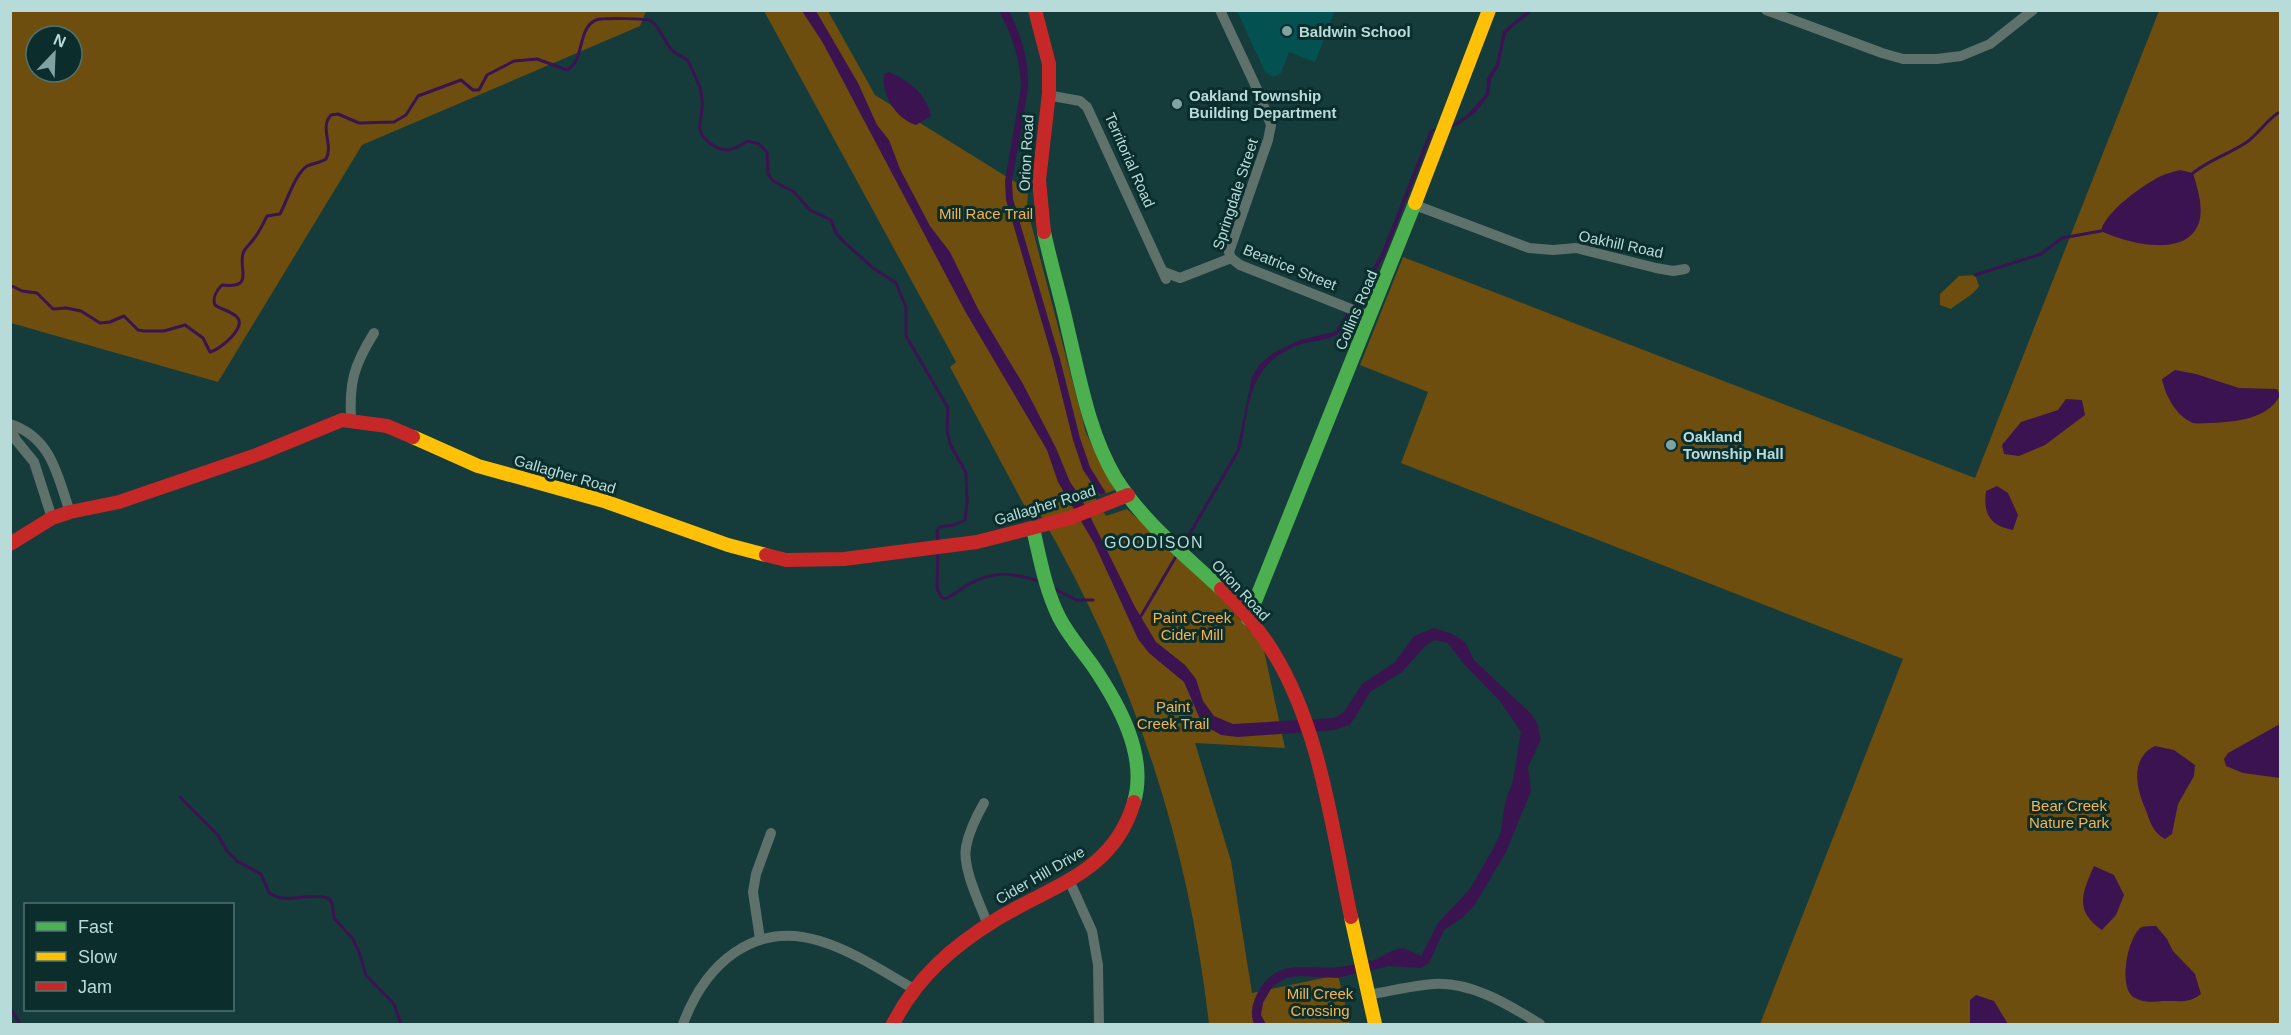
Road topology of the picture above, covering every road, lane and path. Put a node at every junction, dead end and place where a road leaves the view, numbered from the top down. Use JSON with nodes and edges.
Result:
{"nodes":[{"id":1,"x":1035,"y":10,"type":"edge"},
{"id":2,"x":1220,"y":10,"type":"edge"},
{"id":3,"x":1489,"y":10,"type":"edge"},
{"id":4,"x":1766,"y":10,"type":"edge"},
{"id":5,"x":2033,"y":10,"type":"edge"},
{"id":6,"x":1047,"y":95,"type":"junction"},
{"id":7,"x":1415,"y":205,"type":"junction"},
{"id":8,"x":1231,"y":258,"type":"junction"},
{"id":9,"x":1685,"y":269,"type":"dead end"},
{"id":10,"x":1165,"y":275,"type":"joint"},
{"id":11,"x":1371,"y":317,"type":"junction"},
{"id":12,"x":374,"y":333,"type":"dead end"},
{"id":13,"x":351,"y":420,"type":"junction"},
{"id":14,"x":10,"y":426,"type":"edge"},
{"id":15,"x":1128,"y":495,"type":"junction"},
{"id":16,"x":70,"y":512,"type":"junction"},
{"id":17,"x":52,"y":518,"type":"junction"},
{"id":18,"x":1033,"y":529,"type":"junction"},
{"id":19,"x":10,"y":544,"type":"edge"},
{"id":20,"x":1248,"y":619,"type":"junction"},
{"id":21,"x":984,"y":803,"type":"dead end"},
{"id":22,"x":771,"y":832,"type":"dead end"},
{"id":23,"x":1069,"y":880,"type":"junction"},
{"id":24,"x":988,"y":925,"type":"junction"},
{"id":25,"x":760,"y":939,"type":"junction"},
{"id":26,"x":914,"y":989,"type":"junction"},
{"id":27,"x":1368,"y":995,"type":"junction"},
{"id":28,"x":683,"y":1024,"type":"edge"},
{"id":29,"x":893,"y":1024,"type":"edge"},
{"id":30,"x":1099,"y":1024,"type":"edge"},
{"id":31,"x":1375,"y":1024,"type":"edge"},
{"id":32,"x":1540,"y":1024,"type":"edge"}],
"edges":[{"from":1,"to":6,"type":"street"},
{"from":2,"to":8,"type":"street","name":"Springdale Street"},
{"from":3,"to":7,"type":"street","name":"Collins Road"},
{"from":4,"to":5,"type":"street"},
{"from":6,"to":10,"type":"street","name":"Territorial Road"},
{"from":6,"to":15,"type":"street","name":"Orion Road"},
{"from":7,"to":9,"type":"street","name":"Oakhill Road"},
{"from":7,"to":11,"type":"street","name":"Collins Road"},
{"from":8,"to":10,"type":"street","name":"Springdale Street"},
{"from":8,"to":11,"type":"street","name":"Beatrice Street"},
{"from":11,"to":20,"type":"street","name":"Collins Road"},
{"from":12,"to":13,"type":"street"},
{"from":13,"to":16,"type":"street","name":"Gallagher Road"},
{"from":13,"to":18,"type":"street","name":"Gallagher Road"},
{"from":14,"to":16,"type":"street"},
{"from":14,"to":17,"type":"street"},
{"from":15,"to":18,"type":"street","name":"Gallagher Road"},
{"from":15,"to":20,"type":"street","name":"Orion Road"},
{"from":16,"to":17,"type":"street","name":"Gallagher Road"},
{"from":17,"to":19,"type":"street","name":"Gallagher Road"},
{"from":18,"to":23,"type":"street","name":"Cider Hill Drive"},
{"from":20,"to":27,"type":"street","name":"Orion Road"},
{"from":21,"to":24,"type":"street"},
{"from":22,"to":25,"type":"street"},
{"from":23,"to":24,"type":"street","name":"Cider Hill Drive"},
{"from":23,"to":30,"type":"street"},
{"from":24,"to":26,"type":"street","name":"Cider Hill Drive"},
{"from":25,"to":26,"type":"street"},
{"from":25,"to":28,"type":"street"},
{"from":26,"to":29,"type":"street","name":"Cider Hill Drive"},
{"from":27,"to":31,"type":"street","name":"Orion Road"},
{"from":27,"to":32,"type":"street"}]}
